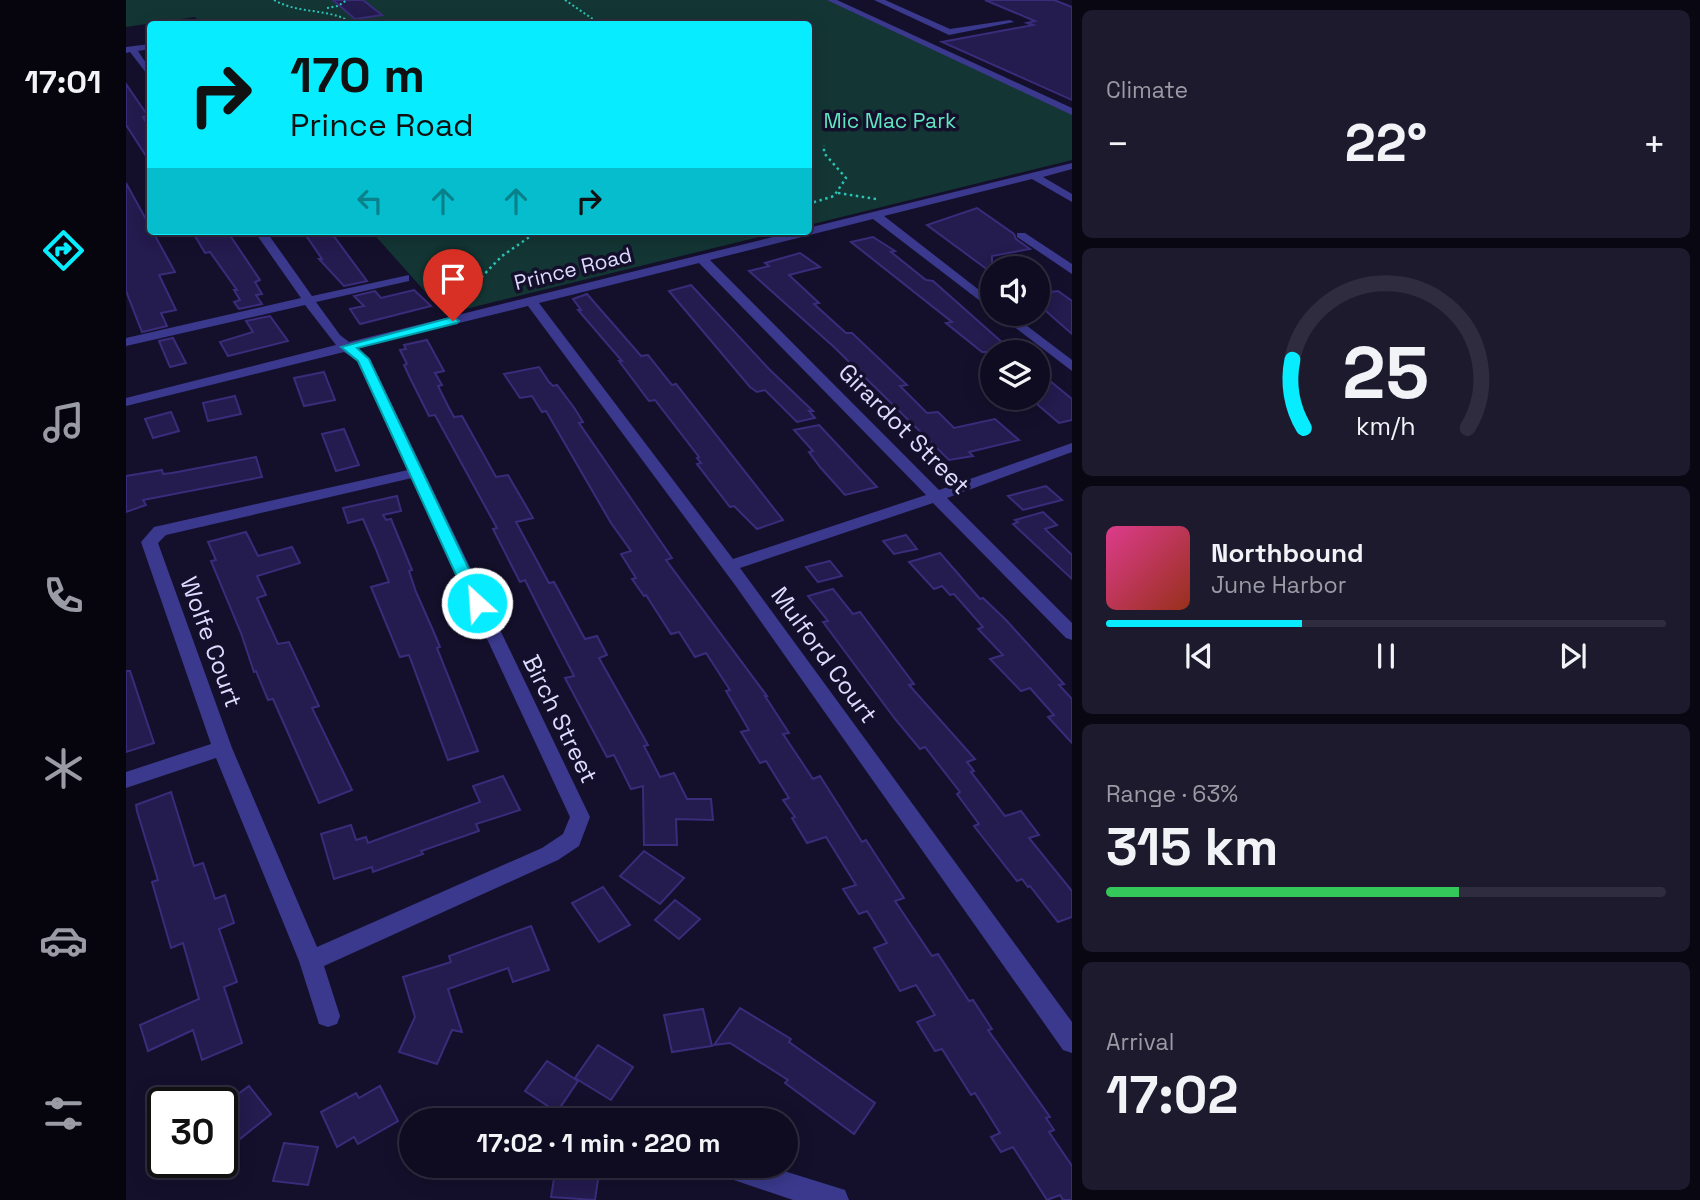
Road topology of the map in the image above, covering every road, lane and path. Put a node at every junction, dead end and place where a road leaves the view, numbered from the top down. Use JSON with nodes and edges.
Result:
{"nodes":[{"id":1,"x":274,"y":0,"type":"edge"},
{"id":2,"x":347,"y":0,"type":"edge"},
{"id":3,"x":565,"y":0,"type":"edge"},
{"id":4,"x":878,"y":0,"type":"edge"},
{"id":5,"x":836,"y":1,"type":"edge"},
{"id":6,"x":322,"y":8,"type":"junction"},
{"id":7,"x":351,"y":21,"type":"edge"},
{"id":8,"x":596,"y":21,"type":"edge"},
{"id":9,"x":1010,"y":22,"type":"dead end"},
{"id":10,"x":147,"y":47,"type":"edge"},
{"id":11,"x":129,"y":50,"type":"edge"},
{"id":12,"x":147,"y":71,"type":"edge"},
{"id":13,"x":1072,"y":112,"type":"edge"},
{"id":14,"x":824,"y":145,"type":"dead end"},
{"id":15,"x":1072,"y":166,"type":"edge"},
{"id":16,"x":1034,"y":176,"type":"junction"},
{"id":17,"x":838,"y":192,"type":"junction"},
{"id":18,"x":876,"y":199,"type":"dead end"},
{"id":19,"x":1072,"y":199,"type":"edge"},
{"id":20,"x":812,"y":203,"type":"edge"},
{"id":21,"x":875,"y":215,"type":"junction"},
{"id":22,"x":812,"y":231,"type":"edge"},
{"id":23,"x":263,"y":235,"type":"edge"},
{"id":24,"x":532,"y":235,"type":"edge"},
{"id":25,"x":794,"y":235,"type":"edge"},
{"id":26,"x":1021,"y":235,"type":"dead end"},
{"id":27,"x":701,"y":258,"type":"junction"},
{"id":28,"x":1072,"y":270,"type":"edge"},
{"id":29,"x":405,"y":278,"type":"dead end"},
{"id":30,"x":980,"y":297,"type":"edge"},
{"id":31,"x":308,"y":300,"type":"junction"},
{"id":32,"x":531,"y":301,"type":"junction"},
{"id":33,"x":445,"y":307,"type":"dead end"},
{"id":34,"x":1019,"y":326,"type":"edge"},
{"id":35,"x":126,"y":342,"type":"edge"},
{"id":36,"x":348,"y":347,"type":"junction"},
{"id":37,"x":1072,"y":367,"type":"edge"},
{"id":38,"x":127,"y":399,"type":"edge"},
{"id":39,"x":1072,"y":447,"type":"edge"},
{"id":40,"x":415,"y":473,"type":"junction"},
{"id":41,"x":937,"y":496,"type":"junction"},
{"id":42,"x":729,"y":566,"type":"junction"},
{"id":43,"x":1072,"y":634,"type":"edge"},
{"id":44,"x":222,"y":748,"type":"junction"},
{"id":45,"x":126,"y":780,"type":"edge"},
{"id":46,"x":311,"y":961,"type":"junction"},
{"id":47,"x":328,"y":1016,"type":"dead end"},
{"id":48,"x":1072,"y":1042,"type":"edge"},
{"id":49,"x":766,"y":1178,"type":"edge"},
{"id":50,"x":835,"y":1200,"type":"edge"}],
"edges":[{"from":1,"to":6,"type":"path"},
{"from":2,"to":6,"type":"path"},
{"from":3,"to":8,"type":"path"},
{"from":4,"to":9,"type":"street"},
{"from":5,"to":13,"type":"street"},
{"from":6,"to":7,"type":"path"},
{"from":10,"to":11,"type":"street"},
{"from":11,"to":12,"type":"street"},
{"from":14,"to":17,"type":"path"},
{"from":15,"to":16,"type":"street","name":"Prince Road"},
{"from":16,"to":19,"type":"street"},
{"from":16,"to":21,"type":"street","name":"Prince Road"},
{"from":17,"to":18,"type":"path"},
{"from":17,"to":20,"type":"path"},
{"from":21,"to":22,"type":"street","name":"Prince Road"},
{"from":21,"to":30,"type":"street"},
{"from":23,"to":31,"type":"street","name":"Birch Street"},
{"from":24,"to":33,"type":"path"},
{"from":25,"to":27,"type":"street","name":"Prince Road"},
{"from":26,"to":28,"type":"street"},
{"from":27,"to":32,"type":"street","name":"Prince Road"},
{"from":27,"to":41,"type":"street","name":"Girardot Street"},
{"from":29,"to":31,"type":"street"},
{"from":31,"to":35,"type":"street"},
{"from":31,"to":36,"type":"street","name":"Birch Street"},
{"from":32,"to":36,"type":"street","name":"Prince Road"},
{"from":32,"to":42,"type":"street","name":"Mulford Court"},
{"from":34,"to":37,"type":"street"},
{"from":36,"to":38,"type":"street","name":"Prince Road"},
{"from":36,"to":40,"type":"street","name":"Birch Street"},
{"from":39,"to":41,"type":"street"},
{"from":40,"to":44,"type":"street","name":"Wolfe Court"},
{"from":40,"to":46,"type":"street","name":"Birch Street"},
{"from":41,"to":42,"type":"street"},
{"from":41,"to":43,"type":"street","name":"Girardot Street"},
{"from":42,"to":48,"type":"street","name":"Mulford Court"},
{"from":44,"to":45,"type":"street"},
{"from":44,"to":46,"type":"street","name":"Wolfe Court"},
{"from":46,"to":47,"type":"street","name":"Wolfe Court"},
{"from":49,"to":50,"type":"street"}]}
